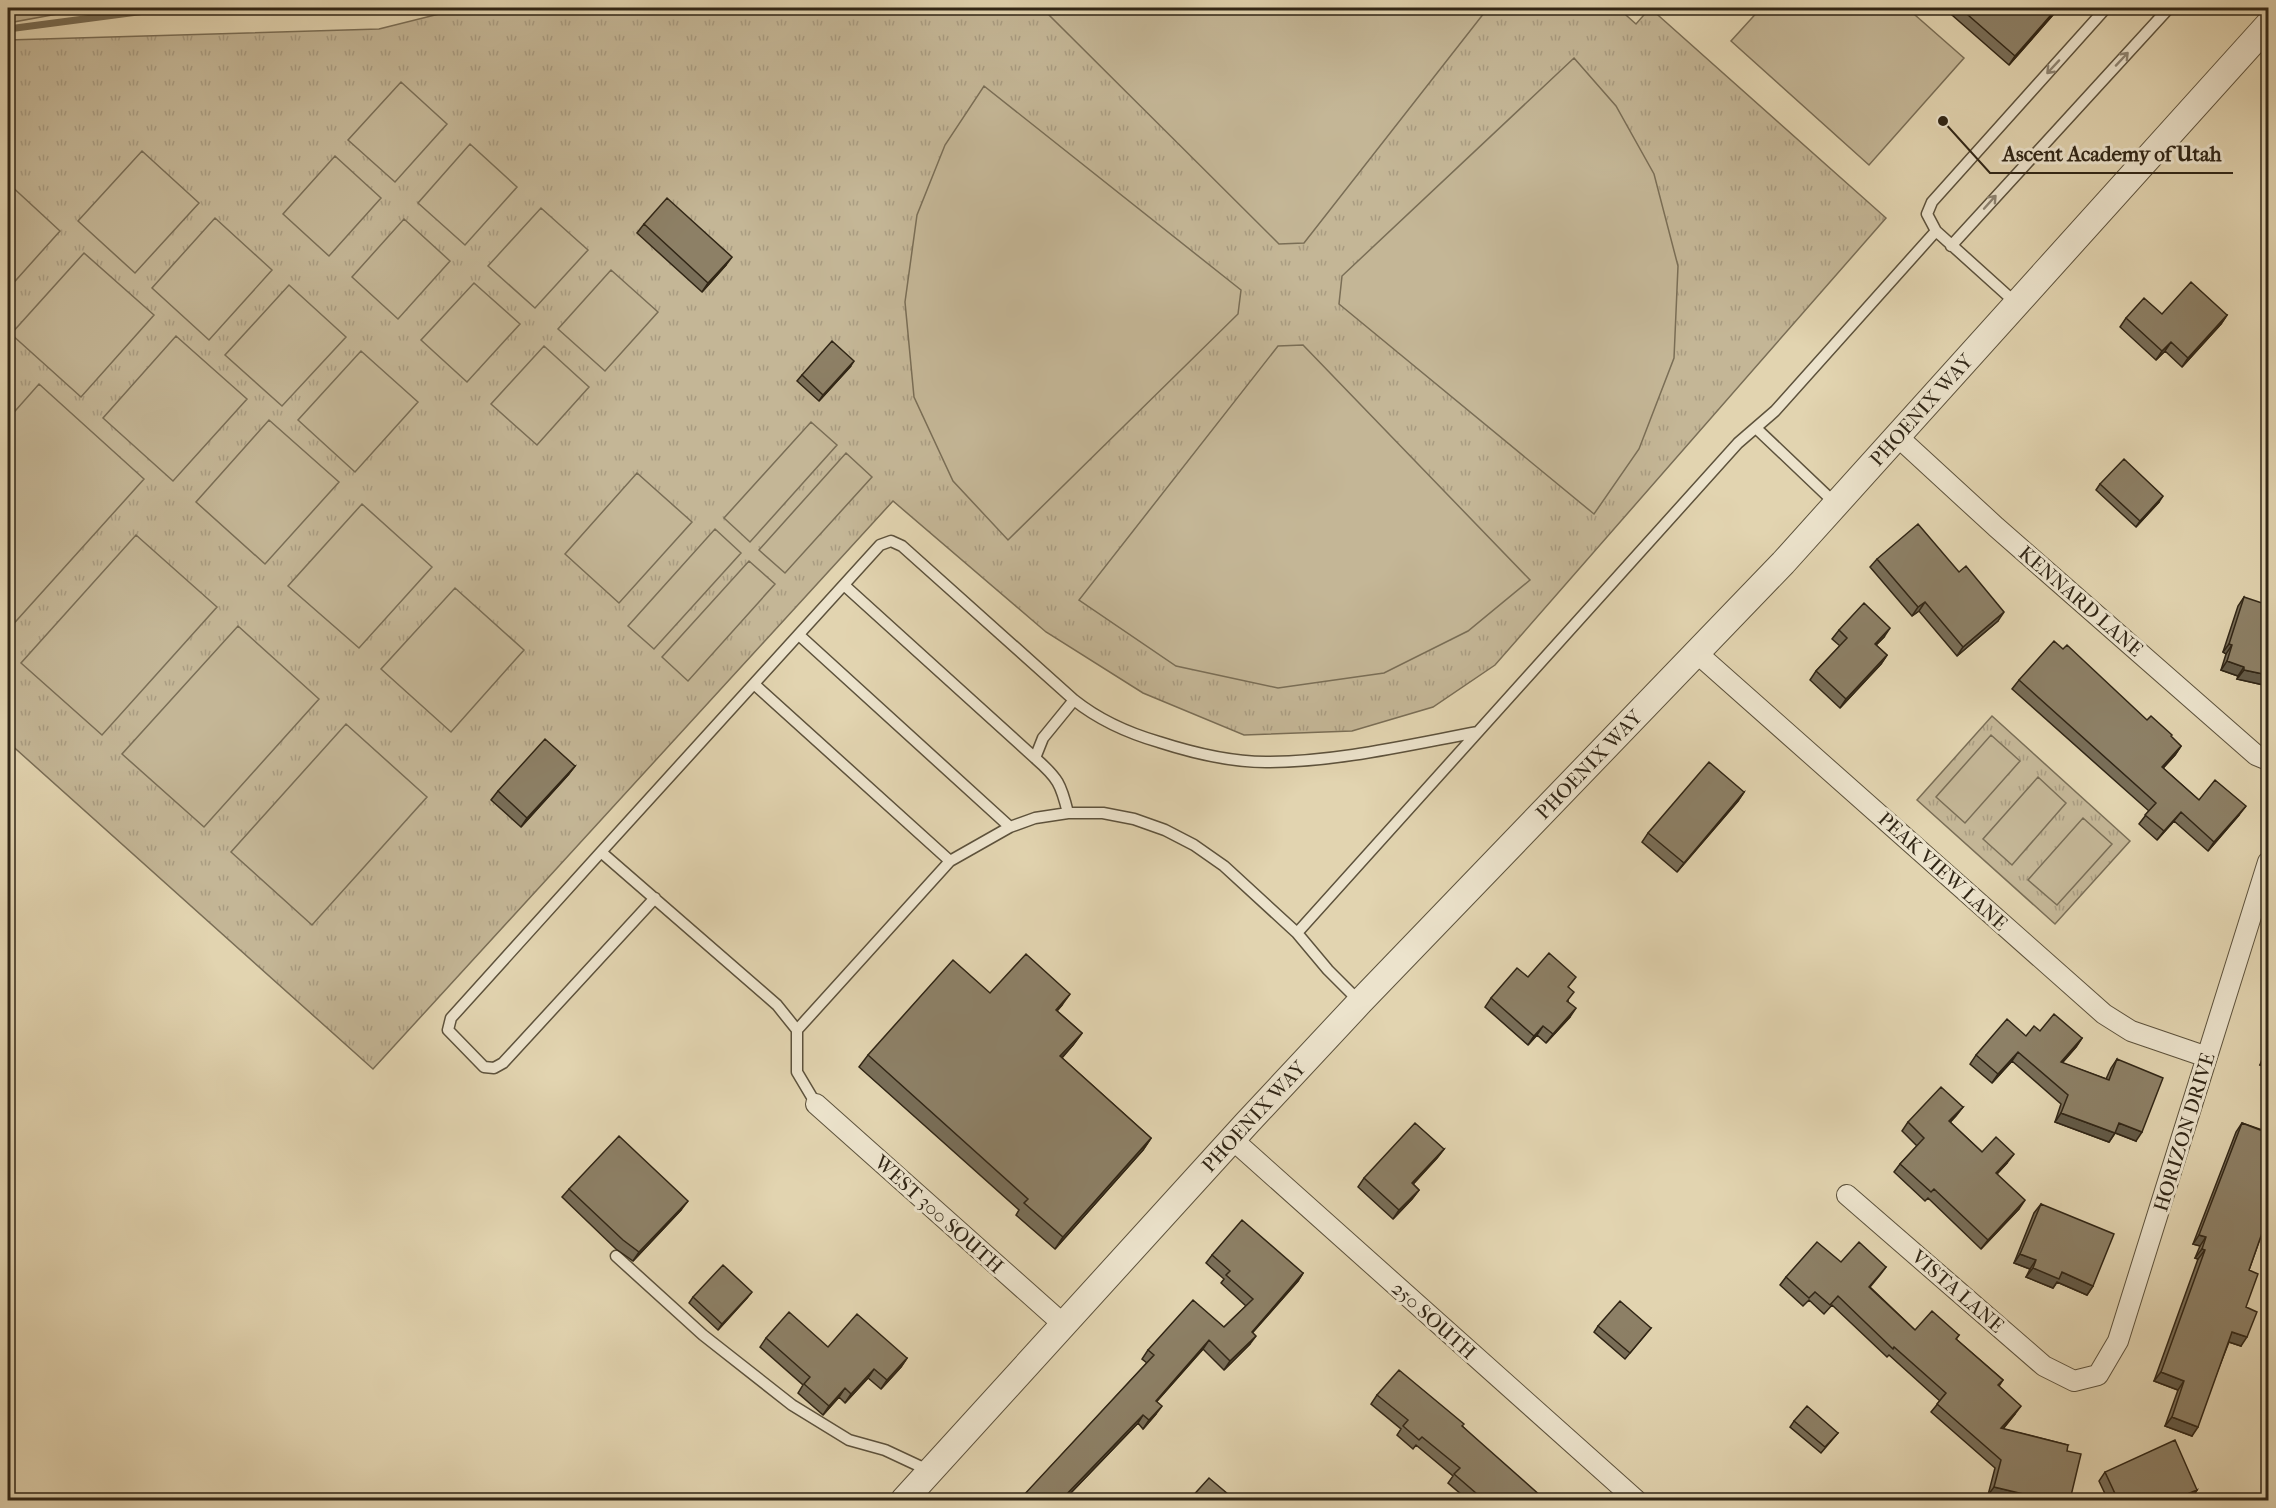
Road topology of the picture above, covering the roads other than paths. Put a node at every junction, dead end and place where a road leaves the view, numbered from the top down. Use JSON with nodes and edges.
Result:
{"nodes":[{"id":1,"x":2106,"y":8,"type":"edge"},
{"id":2,"x":2169,"y":8,"type":"edge"},
{"id":3,"x":2268,"y":25,"type":"edge"},
{"id":4,"x":1936,"y":231,"type":"junction"},
{"id":5,"x":1951,"y":246,"type":"junction"},
{"id":6,"x":2017,"y":304,"type":"junction"},
{"id":7,"x":1756,"y":428,"type":"junction"},
{"id":8,"x":1897,"y":436,"type":"junction"},
{"id":9,"x":1836,"y":504,"type":"junction"},
{"id":10,"x":844,"y":585,"type":"junction"},
{"id":11,"x":799,"y":635,"type":"junction"},
{"id":12,"x":1698,"y":654,"type":"junction"},
{"id":13,"x":754,"y":684,"type":"junction"},
{"id":14,"x":1074,"y":700,"type":"junction"},
{"id":15,"x":1478,"y":732,"type":"junction"},
{"id":16,"x":1035,"y":758,"type":"junction"},
{"id":17,"x":2268,"y":760,"type":"edge"},
{"id":18,"x":1068,"y":813,"type":"junction"},
{"id":19,"x":1010,"y":827,"type":"junction"},
{"id":20,"x":602,"y":852,"type":"junction"},
{"id":21,"x":950,"y":861,"type":"junction"},
{"id":22,"x":2268,"y":862,"type":"edge"},
{"id":23,"x":655,"y":898,"type":"junction"},
{"id":24,"x":1297,"y":933,"type":"junction"},
{"id":25,"x":1360,"y":1002,"type":"junction"},
{"id":26,"x":797,"y":1030,"type":"junction"},
{"id":27,"x":2207,"y":1057,"type":"junction"},
{"id":28,"x":816,"y":1104,"type":"joint"},
{"id":29,"x":1233,"y":1139,"type":"junction"},
{"id":30,"x":1847,"y":1195,"type":"dead end"},
{"id":31,"x":616,"y":1256,"type":"dead end"},
{"id":32,"x":1063,"y":1324,"type":"junction"},
{"id":33,"x":2074,"y":1381,"type":"joint"},
{"id":34,"x":930,"y":1471,"type":"junction"},
{"id":35,"x":908,"y":1499,"type":"edge"},
{"id":36,"x":1636,"y":1500,"type":"edge"}],
"edges":[{"from":1,"to":4,"type":"lane","one_way":true},
{"from":5,"to":2,"type":"lane","one_way":true},
{"from":3,"to":6,"type":"street","name":"PHOENIX WAY"},
{"from":4,"to":5,"type":"lane"},
{"from":4,"to":7,"type":"lane"},
{"from":5,"to":6,"type":"lane"},
{"from":6,"to":8,"type":"street","name":"PHOENIX WAY"},
{"from":7,"to":9,"type":"lane"},
{"from":7,"to":15,"type":"lane"},
{"from":8,"to":9,"type":"street","name":"PHOENIX WAY"},
{"from":8,"to":17,"type":"street","name":"KENNARD LANE"},
{"from":9,"to":12,"type":"street","name":"PHOENIX WAY"},
{"from":10,"to":11,"type":"lane"},
{"from":10,"to":14,"type":"lane"},
{"from":10,"to":16,"type":"lane"},
{"from":11,"to":13,"type":"lane"},
{"from":11,"to":19,"type":"lane"},
{"from":12,"to":25,"type":"street","name":"PHOENIX WAY"},
{"from":12,"to":27,"type":"street","name":"PEAK VIEW LANE"},
{"from":13,"to":20,"type":"lane"},
{"from":13,"to":21,"type":"lane"},
{"from":14,"to":15,"type":"lane"},
{"from":14,"to":16,"type":"lane"},
{"from":15,"to":24,"type":"lane"},
{"from":16,"to":18,"type":"lane"},
{"from":18,"to":19,"type":"lane"},
{"from":18,"to":24,"type":"lane"},
{"from":19,"to":21,"type":"lane"},
{"from":20,"to":23,"type":"lane"},
{"from":20,"to":23,"type":"lane"},
{"from":21,"to":26,"type":"lane"},
{"from":22,"to":27,"type":"street","name":"HORIZON DRIVE"},
{"from":23,"to":26,"type":"lane"},
{"from":24,"to":25,"type":"lane"},
{"from":25,"to":29,"type":"street","name":"PHOENIX WAY"},
{"from":26,"to":28,"type":"lane"},
{"from":27,"to":33,"type":"street","name":"HORIZON DRIVE"},
{"from":28,"to":32,"type":"street","name":"WEST 300 SOUTH"},
{"from":29,"to":32,"type":"street","name":"PHOENIX WAY"},
{"from":29,"to":36,"type":"street","name":"250 SOUTH"},
{"from":30,"to":33,"type":"street","name":"VISTA LANE"},
{"from":31,"to":34,"type":"lane"},
{"from":32,"to":34,"type":"street","name":"PHOENIX WAY"},
{"from":34,"to":35,"type":"street","name":"PHOENIX WAY"}]}
